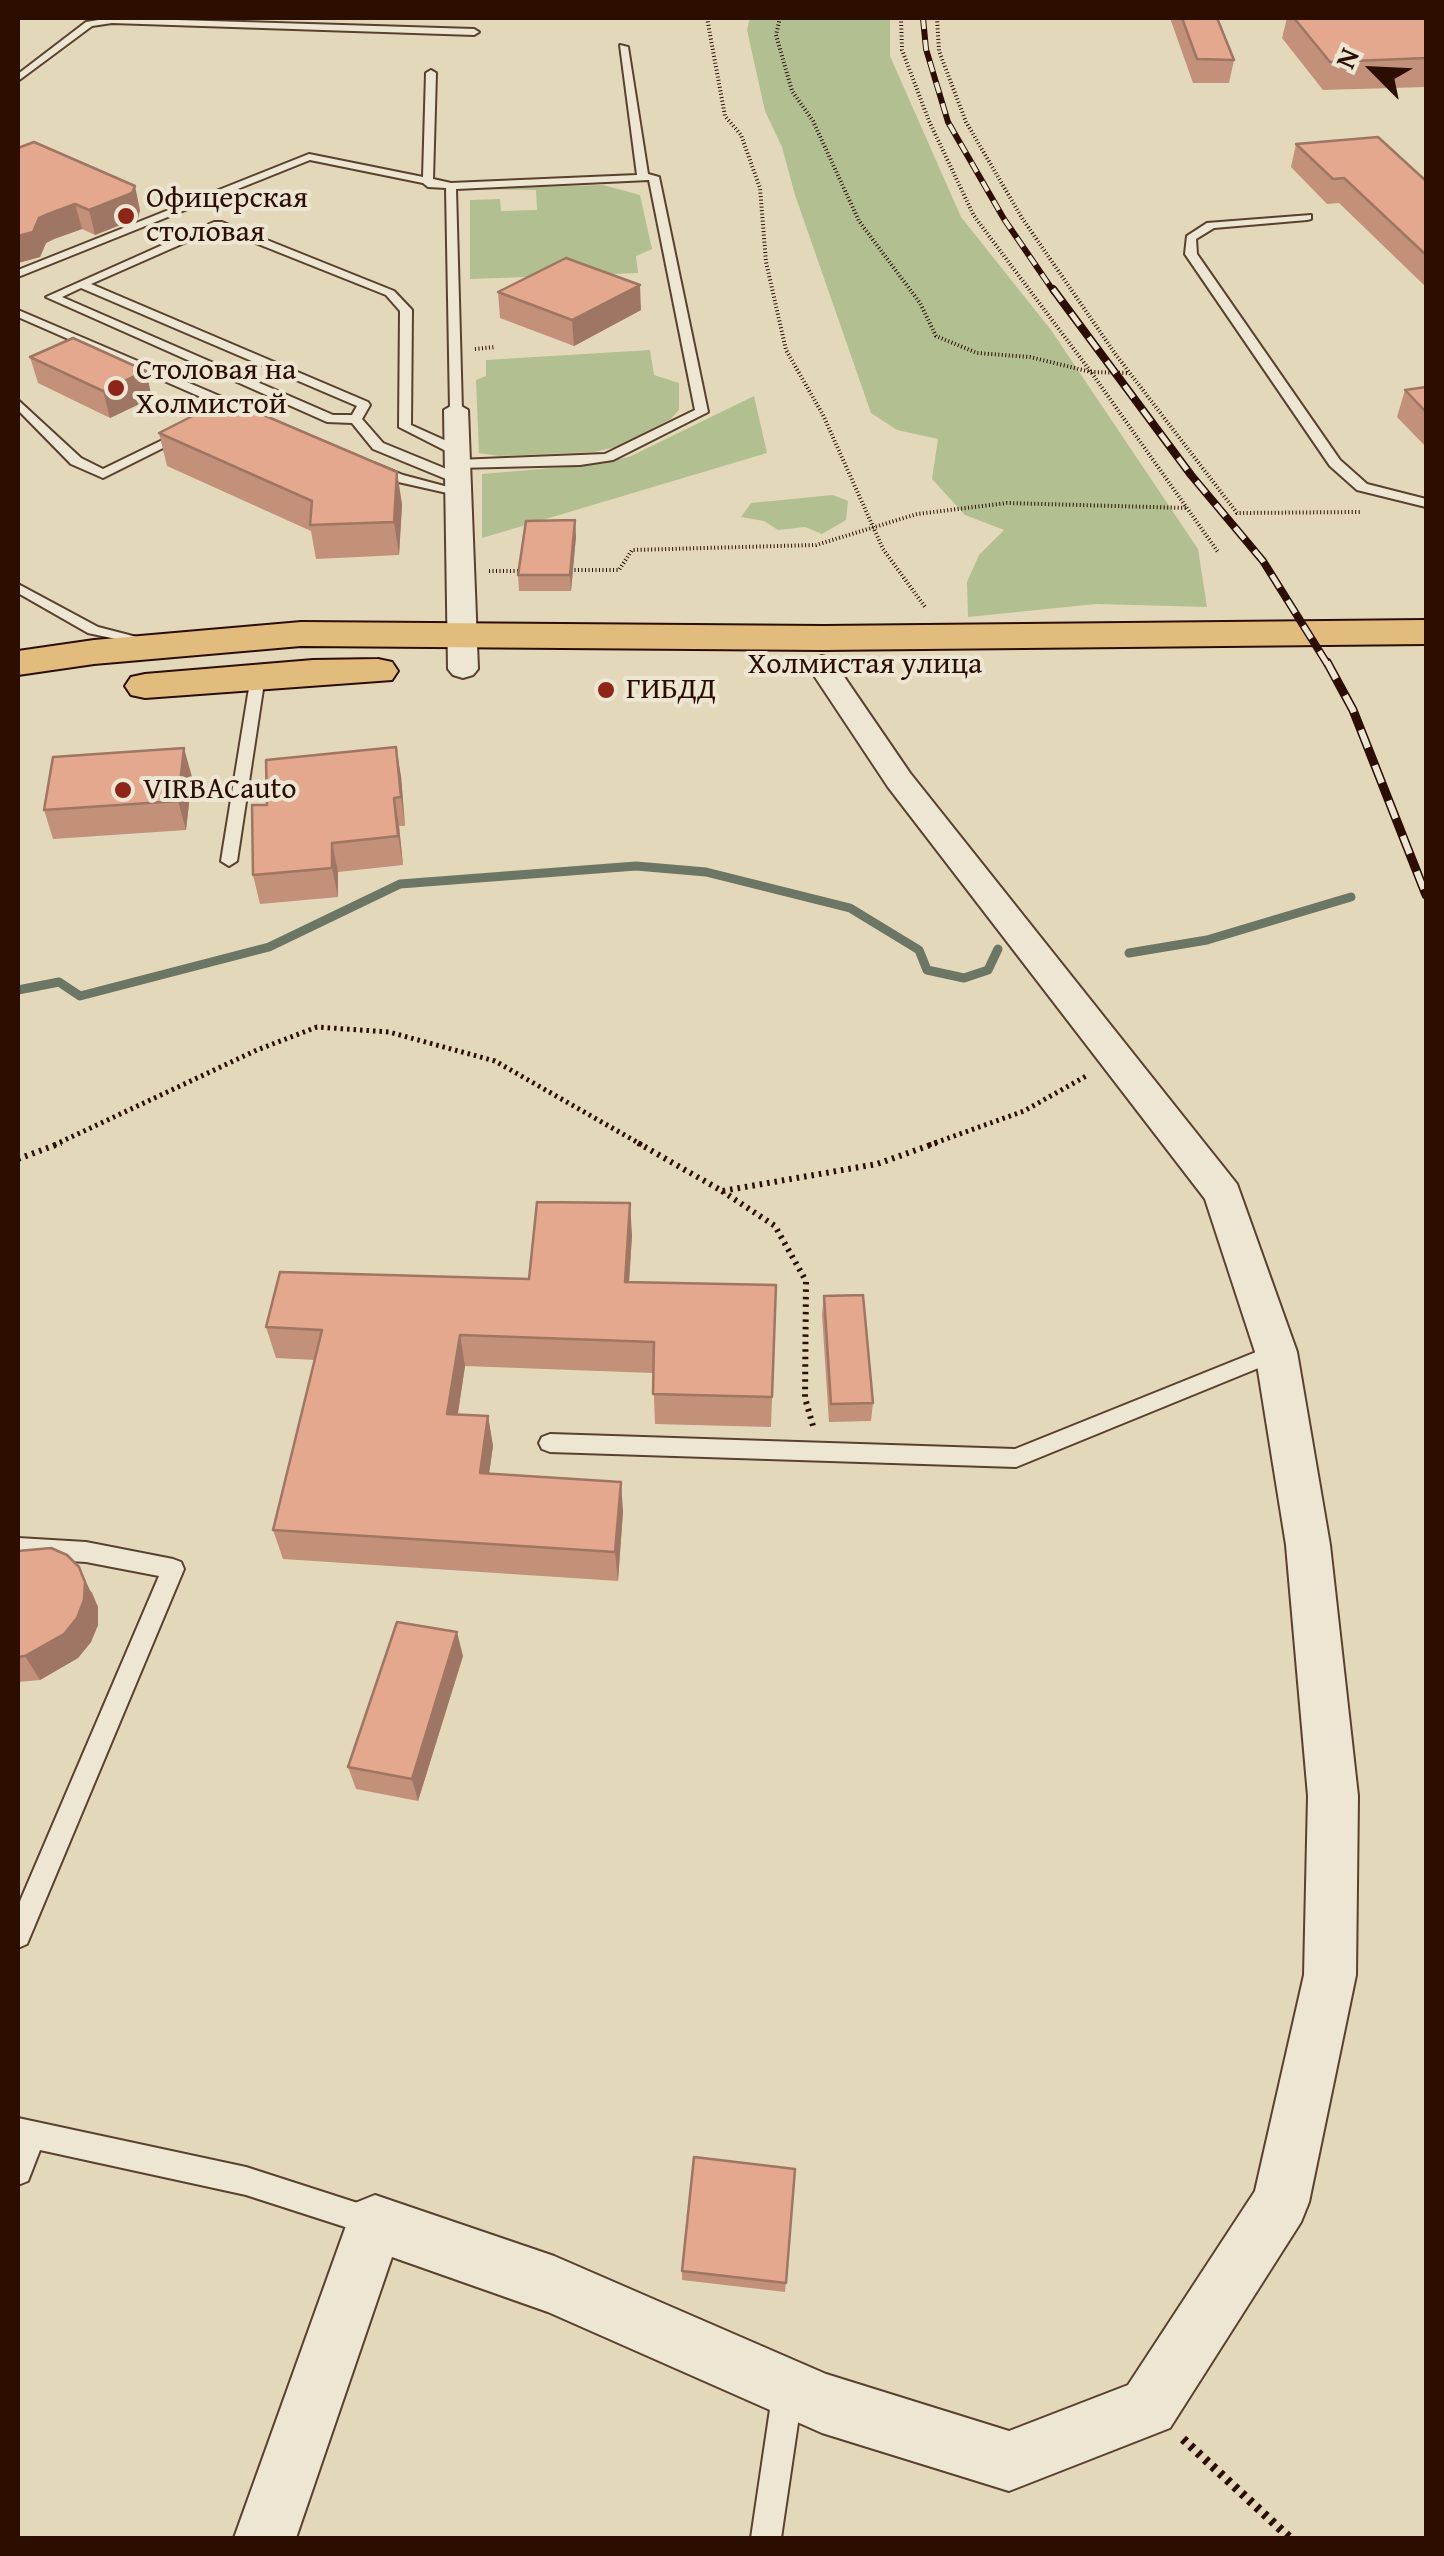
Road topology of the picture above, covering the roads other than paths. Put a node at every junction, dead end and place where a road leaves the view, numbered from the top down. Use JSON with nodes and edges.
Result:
{"nodes":[{"id":1,"x":474,"y":32,"type":"dead end"},
{"id":2,"x":623,"y":46,"type":"dead end"},
{"id":3,"x":431,"y":73,"type":"dead end"},
{"id":4,"x":18,"y":78,"type":"edge"},
{"id":5,"x":642,"y":177,"type":"junction"},
{"id":6,"x":428,"y":184,"type":"junction"},
{"id":7,"x":452,"y":186,"type":"junction"},
{"id":8,"x":1307,"y":216,"type":"dead end"},
{"id":9,"x":18,"y":274,"type":"edge"},
{"id":10,"x":81,"y":284,"type":"junction"},
{"id":11,"x":19,"y":313,"type":"edge"},
{"id":12,"x":101,"y":318,"type":"junction"},
{"id":13,"x":66,"y":334,"type":"junction"},
{"id":14,"x":18,"y":404,"type":"edge"},
{"id":15,"x":456,"y":410,"type":"joint"},
{"id":16,"x":259,"y":417,"type":"edge"},
{"id":17,"x":356,"y":419,"type":"junction"},
{"id":18,"x":200,"y":426,"type":"edge"},
{"id":19,"x":364,"y":463,"type":"edge"},
{"id":20,"x":457,"y":471,"type":"junction"},
{"id":21,"x":1426,"y":503,"type":"edge"},
{"id":22,"x":18,"y":588,"type":"edge"},
{"id":23,"x":1426,"y":632,"type":"edge"},
{"id":24,"x":164,"y":646,"type":"junction"},
{"id":25,"x":1346,"y":648,"type":"junction"},
{"id":26,"x":461,"y":651,"type":"junction"},
{"id":27,"x":1426,"y":662,"type":"edge"},
{"id":28,"x":18,"y":663,"type":"edge"},
{"id":29,"x":822,"y":665,"type":"junction"},
{"id":30,"x":258,"y":676,"type":"junction"},
{"id":31,"x":18,"y":698,"type":"edge"},
{"id":32,"x":229,"y":861,"type":"dead end"},
{"id":33,"x":1276,"y":1352,"type":"junction"},
{"id":34,"x":550,"y":1443,"type":"dead end"},
{"id":35,"x":18,"y":1548,"type":"edge"},
{"id":36,"x":18,"y":1935,"type":"edge"},
{"id":37,"x":25,"y":2134,"type":"edge"},
{"id":38,"x":18,"y":2171,"type":"edge"},
{"id":39,"x":375,"y":2223,"type":"junction"},
{"id":40,"x":788,"y":2388,"type":"junction"},
{"id":41,"x":265,"y":2538,"type":"edge"},
{"id":42,"x":766,"y":2538,"type":"edge"}],
"edges":[{"from":1,"to":4,"type":"lane"},
{"from":2,"to":5,"type":"lane"},
{"from":3,"to":6,"type":"lane"},
{"from":5,"to":7,"type":"lane"},
{"from":5,"to":20,"type":"lane"},
{"from":6,"to":7,"type":"lane"},
{"from":6,"to":9,"type":"lane"},
{"from":7,"to":15,"type":"lane"},
{"from":8,"to":21,"type":"lane"},
{"from":10,"to":12,"type":"lane"},
{"from":10,"to":17,"type":"lane"},
{"from":10,"to":20,"type":"lane"},
{"from":11,"to":13,"type":"lane"},
{"from":12,"to":13,"type":"lane"},
{"from":12,"to":17,"type":"lane"},
{"from":13,"to":16,"type":"lane"},
{"from":14,"to":18,"type":"lane"},
{"from":15,"to":20,"type":"street"},
{"from":17,"to":20,"type":"lane"},
{"from":19,"to":20,"type":"lane"},
{"from":20,"to":26,"type":"street"},
{"from":22,"to":24,"type":"lane"},
{"from":23,"to":25,"type":"highway"},
{"from":24,"to":26,"type":"highway","name":"Холмистая улица"},
{"from":24,"to":28,"type":"highway","name":"Холмистая улица"},
{"from":25,"to":26,"type":"highway","name":"Холмистая улица"},
{"from":25,"to":27,"type":"highway"},
{"from":25,"to":29,"type":"highway","name":"Холмистая улица"},
{"from":26,"to":29,"type":"highway","name":"Холмистая улица"},
{"from":26,"to":30,"type":"highway","name":"Холмистая улица"},
{"from":29,"to":33,"type":"street"},
{"from":30,"to":31,"type":"highway","name":"Холмистая улица"},
{"from":30,"to":32,"type":"lane"},
{"from":33,"to":34,"type":"lane"},
{"from":33,"to":40,"type":"street"},
{"from":35,"to":36,"type":"lane"},
{"from":37,"to":38,"type":"lane"},
{"from":37,"to":39,"type":"lane"},
{"from":39,"to":40,"type":"street"},
{"from":39,"to":41,"type":"street"},
{"from":40,"to":42,"type":"lane"}]}
